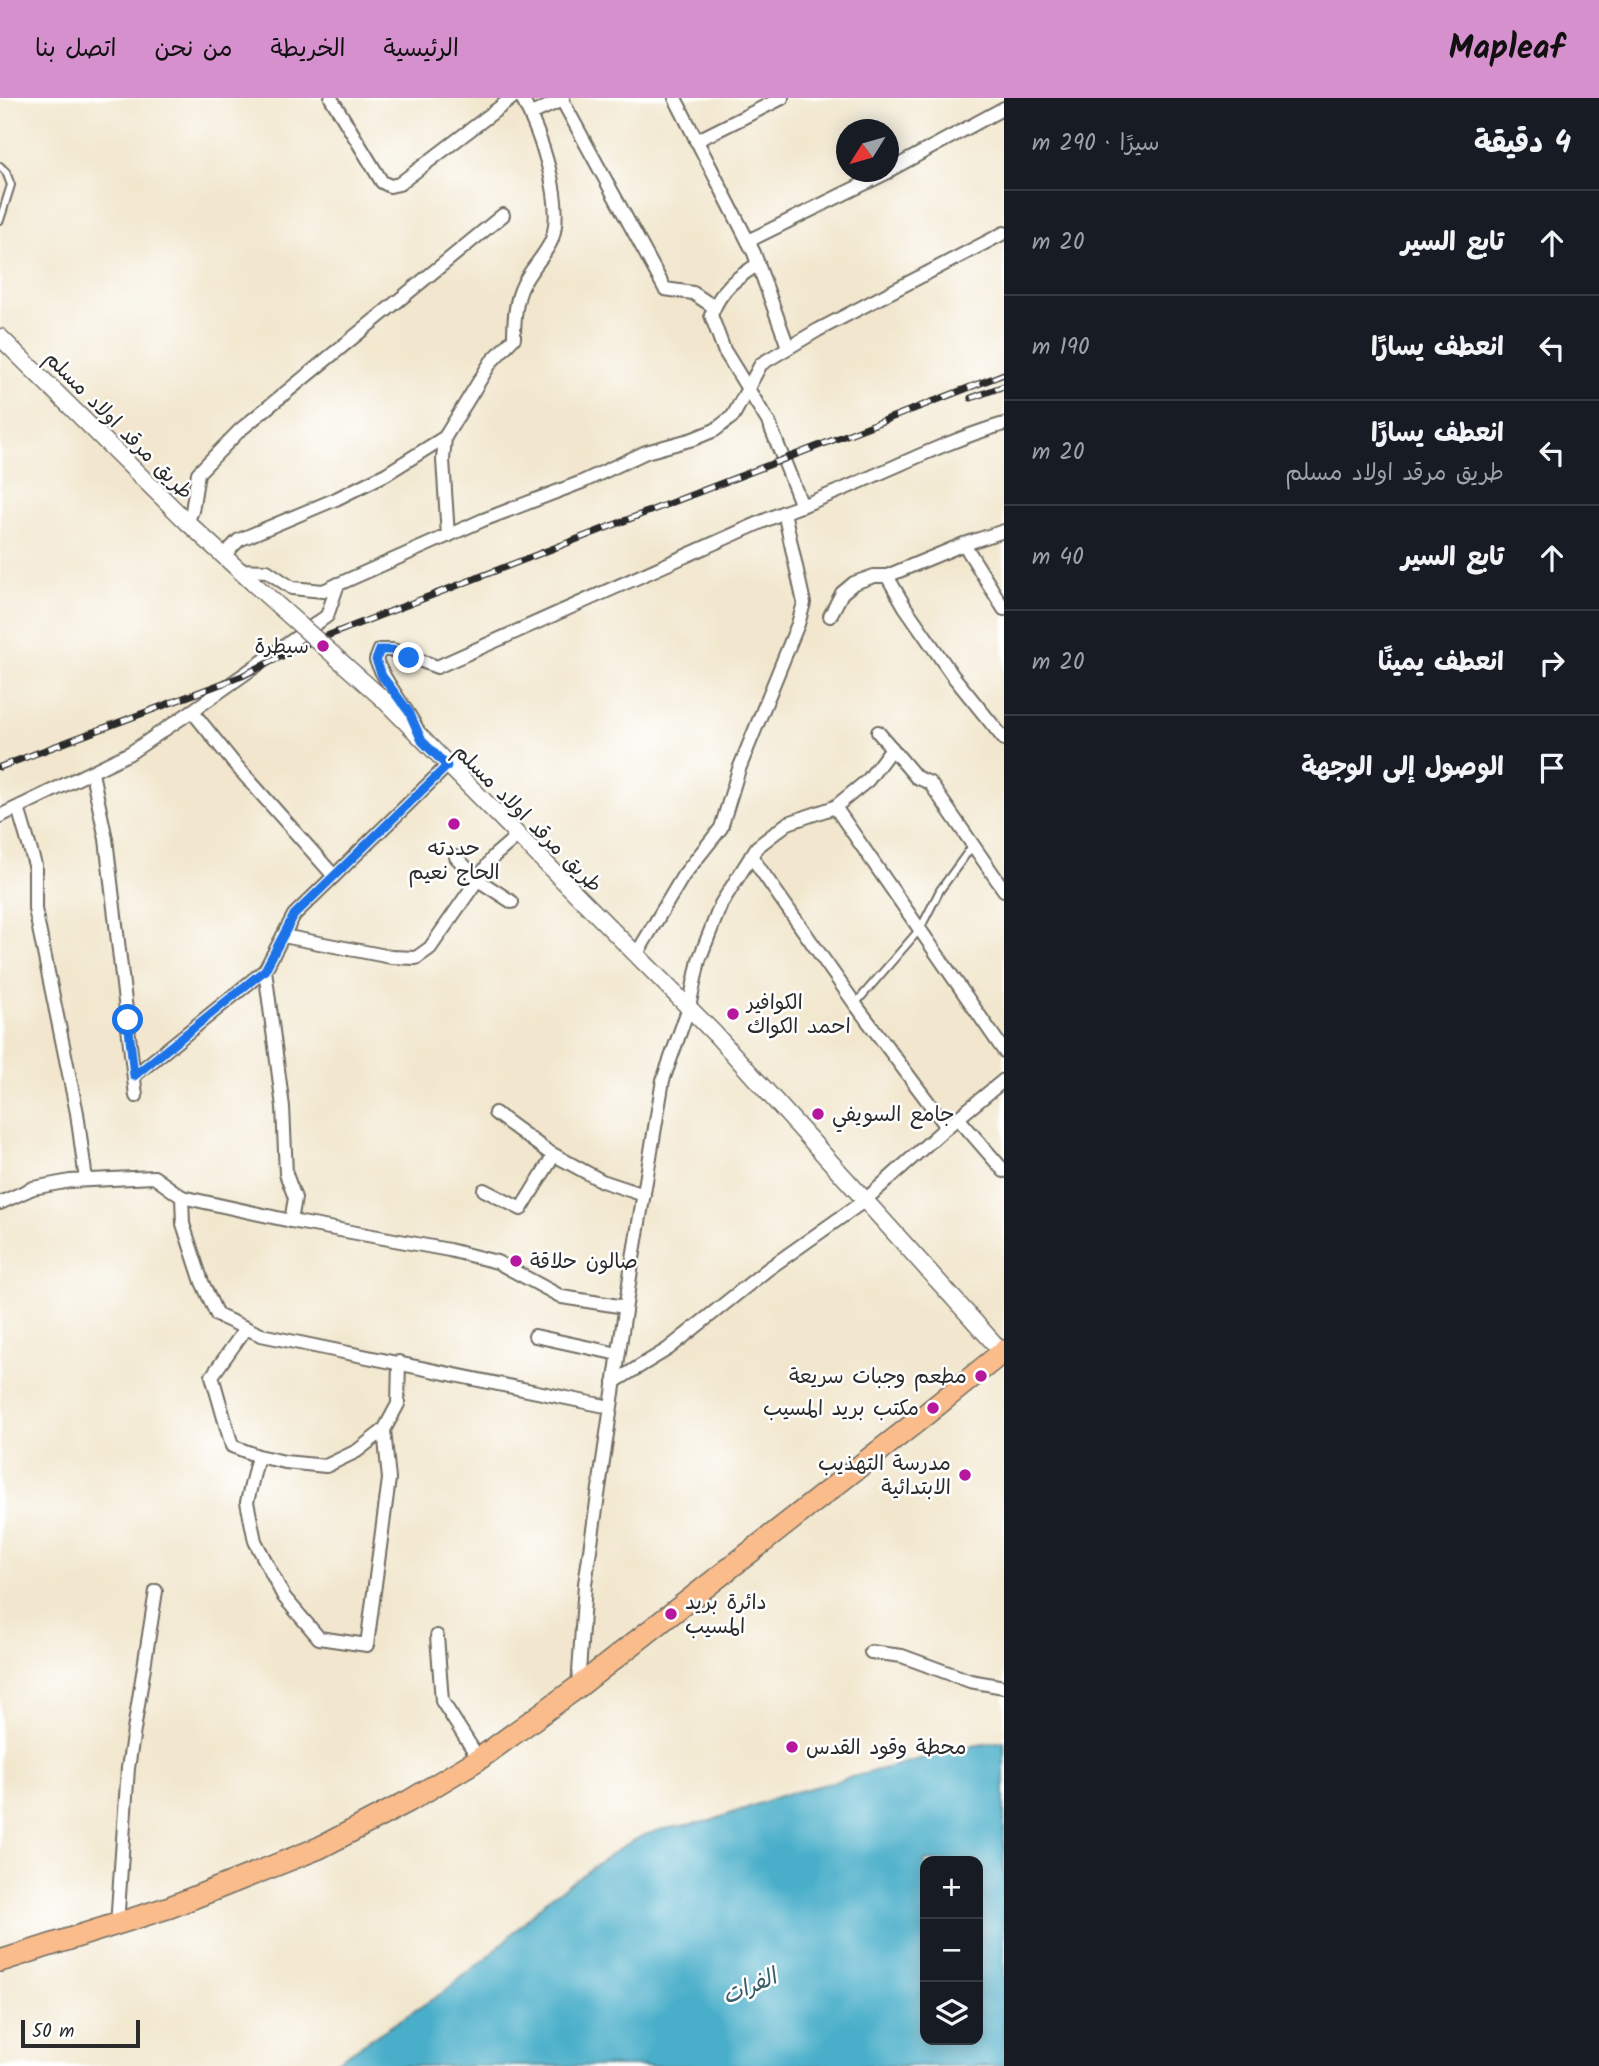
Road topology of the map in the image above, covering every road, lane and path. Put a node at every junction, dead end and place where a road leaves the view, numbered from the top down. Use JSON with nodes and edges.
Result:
{"nodes":[{"id":1,"x":331,"y":98,"type":"edge"},
{"id":2,"x":512,"y":98,"type":"edge"},
{"id":3,"x":522,"y":98,"type":"edge"},
{"id":4,"x":675,"y":98,"type":"edge"},
{"id":5,"x":782,"y":98,"type":"edge"},
{"id":6,"x":562,"y":99,"type":"edge"},
{"id":7,"x":1004,"y":108,"type":"edge"},
{"id":8,"x":531,"y":114,"type":"junction"},
{"id":9,"x":696,"y":141,"type":"junction"},
{"id":10,"x":899,"y":165,"type":"edge"},
{"id":11,"x":0,"y":166,"type":"edge"},
{"id":12,"x":866,"y":182,"type":"edge"},
{"id":13,"x":503,"y":215,"type":"dead end"},
{"id":14,"x":0,"y":220,"type":"edge"},
{"id":15,"x":1004,"y":233,"type":"edge"},
{"id":16,"x":748,"y":241,"type":"junction"},
{"id":17,"x":758,"y":264,"type":"junction"},
{"id":18,"x":714,"y":307,"type":"junction"},
{"id":19,"x":0,"y":337,"type":"edge"},
{"id":20,"x":788,"y":347,"type":"junction"},
{"id":21,"x":747,"y":389,"type":"junction"},
{"id":22,"x":1004,"y":424,"type":"edge"},
{"id":23,"x":445,"y":438,"type":"junction"},
{"id":24,"x":802,"y":506,"type":"junction"},
{"id":25,"x":785,"y":512,"type":"junction"},
{"id":26,"x":187,"y":522,"type":"junction"},
{"id":27,"x":1004,"y":531,"type":"edge"},
{"id":28,"x":448,"y":536,"type":"junction"},
{"id":29,"x":964,"y":544,"type":"junction"},
{"id":30,"x":223,"y":556,"type":"junction"},
{"id":31,"x":239,"y":570,"type":"junction"},
{"id":32,"x":887,"y":576,"type":"junction"},
{"id":33,"x":338,"y":584,"type":"junction"},
{"id":34,"x":1004,"y":609,"type":"edge"},
{"id":35,"x":830,"y":617,"type":"dead end"},
{"id":36,"x":192,"y":710,"type":"junction"},
{"id":37,"x":878,"y":732,"type":"dead end"},
{"id":38,"x":1004,"y":738,"type":"edge"},
{"id":39,"x":422,"y":741,"type":"junction"},
{"id":40,"x":892,"y":748,"type":"junction"},
{"id":41,"x":447,"y":766,"type":"junction"},
{"id":42,"x":92,"y":773,"type":"junction"},
{"id":43,"x":835,"y":807,"type":"junction"},
{"id":44,"x":18,"y":808,"type":"junction"},
{"id":45,"x":0,"y":816,"type":"edge"},
{"id":46,"x":517,"y":836,"type":"junction"},
{"id":47,"x":973,"y":845,"type":"junction"},
{"id":48,"x":456,"y":856,"type":"dead end"},
{"id":49,"x":751,"y":856,"type":"junction"},
{"id":50,"x":334,"y":876,"type":"junction"},
{"id":51,"x":478,"y":880,"type":"junction"},
{"id":52,"x":1004,"y":890,"type":"edge"},
{"id":53,"x":512,"y":902,"type":"dead end"},
{"id":54,"x":919,"y":929,"type":"junction"},
{"id":55,"x":283,"y":936,"type":"junction"},
{"id":56,"x":636,"y":955,"type":"junction"},
{"id":57,"x":265,"y":970,"type":"junction"},
{"id":58,"x":855,"y":1004,"type":"junction"},
{"id":59,"x":689,"y":1007,"type":"junction"},
{"id":60,"x":1004,"y":1051,"type":"edge"},
{"id":61,"x":134,"y":1076,"type":"junction"},
{"id":62,"x":1004,"y":1080,"type":"edge"},
{"id":63,"x":136,"y":1096,"type":"dead end"},
{"id":64,"x":495,"y":1113,"type":"dead end"},
{"id":65,"x":958,"y":1118,"type":"junction"},
{"id":66,"x":947,"y":1127,"type":"junction"},
{"id":67,"x":554,"y":1155,"type":"junction"},
{"id":68,"x":1004,"y":1171,"type":"edge"},
{"id":69,"x":86,"y":1180,"type":"junction"},
{"id":70,"x":484,"y":1191,"type":"dead end"},
{"id":71,"x":644,"y":1195,"type":"junction"},
{"id":72,"x":182,"y":1197,"type":"junction"},
{"id":73,"x":864,"y":1201,"type":"junction"},
{"id":74,"x":0,"y":1203,"type":"edge"},
{"id":75,"x":291,"y":1221,"type":"junction"},
{"id":76,"x":625,"y":1307,"type":"junction"},
{"id":77,"x":246,"y":1328,"type":"junction"},
{"id":78,"x":535,"y":1336,"type":"dead end"},
{"id":79,"x":1003,"y":1352,"type":"edge"},
{"id":80,"x":618,"y":1354,"type":"junction"},
{"id":81,"x":399,"y":1362,"type":"junction"},
{"id":82,"x":614,"y":1382,"type":"junction"},
{"id":83,"x":610,"y":1407,"type":"junction"},
{"id":84,"x":384,"y":1430,"type":"junction"},
{"id":85,"x":258,"y":1456,"type":"junction"},
{"id":86,"x":156,"y":1591,"type":"dead end"},
{"id":87,"x":437,"y":1636,"type":"dead end"},
{"id":88,"x":871,"y":1651,"type":"dead end"},
{"id":89,"x":578,"y":1687,"type":"junction"},
{"id":90,"x":1004,"y":1687,"type":"edge"},
{"id":91,"x":479,"y":1759,"type":"junction"},
{"id":92,"x":117,"y":1925,"type":"junction"},
{"id":93,"x":0,"y":1961,"type":"edge"}],
"edges":[{"from":1,"to":2,"type":"street"},
{"from":3,"to":8,"type":"street"},
{"from":4,"to":9,"type":"street"},
{"from":5,"to":9,"type":"street"},
{"from":6,"to":8,"type":"street"},
{"from":6,"to":18,"type":"street"},
{"from":7,"to":10,"type":"street"},
{"from":8,"to":23,"type":"street"},
{"from":9,"to":16,"type":"street"},
{"from":11,"to":14,"type":"lane"},
{"from":12,"to":16,"type":"street"},
{"from":13,"to":26,"type":"street"},
{"from":15,"to":20,"type":"street"},
{"from":16,"to":17,"type":"street"},
{"from":17,"to":18,"type":"street"},
{"from":17,"to":20,"type":"street"},
{"from":18,"to":21,"type":"street"},
{"from":19,"to":26,"type":"street","name":"طريق مرقد اولاد مسلم"},
{"from":20,"to":21,"type":"street"},
{"from":21,"to":24,"type":"street"},
{"from":21,"to":28,"type":"street"},
{"from":22,"to":24,"type":"street"},
{"from":23,"to":28,"type":"street"},
{"from":23,"to":30,"type":"street"},
{"from":24,"to":25,"type":"street"},
{"from":25,"to":39,"type":"street"},
{"from":25,"to":56,"type":"street"},
{"from":26,"to":30,"type":"street","name":"طريق مرقد اولاد مسلم"},
{"from":27,"to":29,"type":"street"},
{"from":28,"to":33,"type":"street"},
{"from":29,"to":32,"type":"street"},
{"from":29,"to":34,"type":"street"},
{"from":30,"to":31,"type":"street","name":"طريق مرقد اولاد مسلم"},
{"from":31,"to":33,"type":"street"},
{"from":31,"to":39,"type":"street","name":"طريق مرقد اولاد مسلم","bridge":true},
{"from":32,"to":35,"type":"street"},
{"from":32,"to":38,"type":"street"},
{"from":33,"to":36,"type":"street"},
{"from":36,"to":42,"type":"street"},
{"from":36,"to":50,"type":"street"},
{"from":37,"to":40,"type":"street"},
{"from":39,"to":41,"type":"street","name":"طريق مرقد اولاد مسلم"},
{"from":40,"to":43,"type":"street"},
{"from":40,"to":47,"type":"street"},
{"from":41,"to":46,"type":"street","name":"طريق مرقد اولاد مسلم"},
{"from":41,"to":50,"type":"street"},
{"from":42,"to":44,"type":"street"},
{"from":42,"to":61,"type":"street"},
{"from":43,"to":49,"type":"street"},
{"from":43,"to":54,"type":"street"},
{"from":44,"to":45,"type":"street"},
{"from":44,"to":69,"type":"street"},
{"from":46,"to":51,"type":"street"},
{"from":46,"to":56,"type":"street","name":"طريق مرقد اولاد مسلم"},
{"from":47,"to":52,"type":"street"},
{"from":47,"to":54,"type":"lane"},
{"from":48,"to":51,"type":"street"},
{"from":49,"to":58,"type":"street"},
{"from":49,"to":59,"type":"street"},
{"from":50,"to":55,"type":"street"},
{"from":51,"to":53,"type":"street"},
{"from":51,"to":55,"type":"street"},
{"from":54,"to":58,"type":"lane"},
{"from":54,"to":60,"type":"street"},
{"from":55,"to":57,"type":"street"},
{"from":56,"to":59,"type":"street","name":"طريق مرقد اولاد مسلم"},
{"from":57,"to":61,"type":"street"},
{"from":57,"to":75,"type":"street"},
{"from":58,"to":66,"type":"street"},
{"from":59,"to":71,"type":"street"},
{"from":59,"to":73,"type":"street","name":"طريق مرقد اولاد مسلم"},
{"from":61,"to":63,"type":"street"},
{"from":62,"to":65,"type":"street"},
{"from":64,"to":67,"type":"street"},
{"from":65,"to":66,"type":"street"},
{"from":65,"to":68,"type":"street"},
{"from":66,"to":73,"type":"street"},
{"from":67,"to":70,"type":"street"},
{"from":67,"to":71,"type":"street"},
{"from":69,"to":72,"type":"street"},
{"from":69,"to":74,"type":"street"},
{"from":71,"to":76,"type":"street"},
{"from":72,"to":75,"type":"street"},
{"from":72,"to":77,"type":"street"},
{"from":73,"to":79,"type":"street","name":"طريق مرقد اولاد مسلم"},
{"from":73,"to":82,"type":"street"},
{"from":75,"to":76,"type":"street"},
{"from":76,"to":80,"type":"street"},
{"from":77,"to":81,"type":"street"},
{"from":77,"to":85,"type":"street"},
{"from":78,"to":80,"type":"street"},
{"from":79,"to":89,"type":"main road"},
{"from":80,"to":82,"type":"street"},
{"from":81,"to":83,"type":"street"},
{"from":81,"to":84,"type":"street"},
{"from":82,"to":83,"type":"street"},
{"from":83,"to":89,"type":"street"},
{"from":84,"to":85,"type":"street"},
{"from":84,"to":85,"type":"street"},
{"from":86,"to":92,"type":"street"},
{"from":87,"to":91,"type":"street"},
{"from":88,"to":90,"type":"street"},
{"from":89,"to":91,"type":"main road"},
{"from":91,"to":92,"type":"main road"},
{"from":92,"to":93,"type":"main road"}]}
